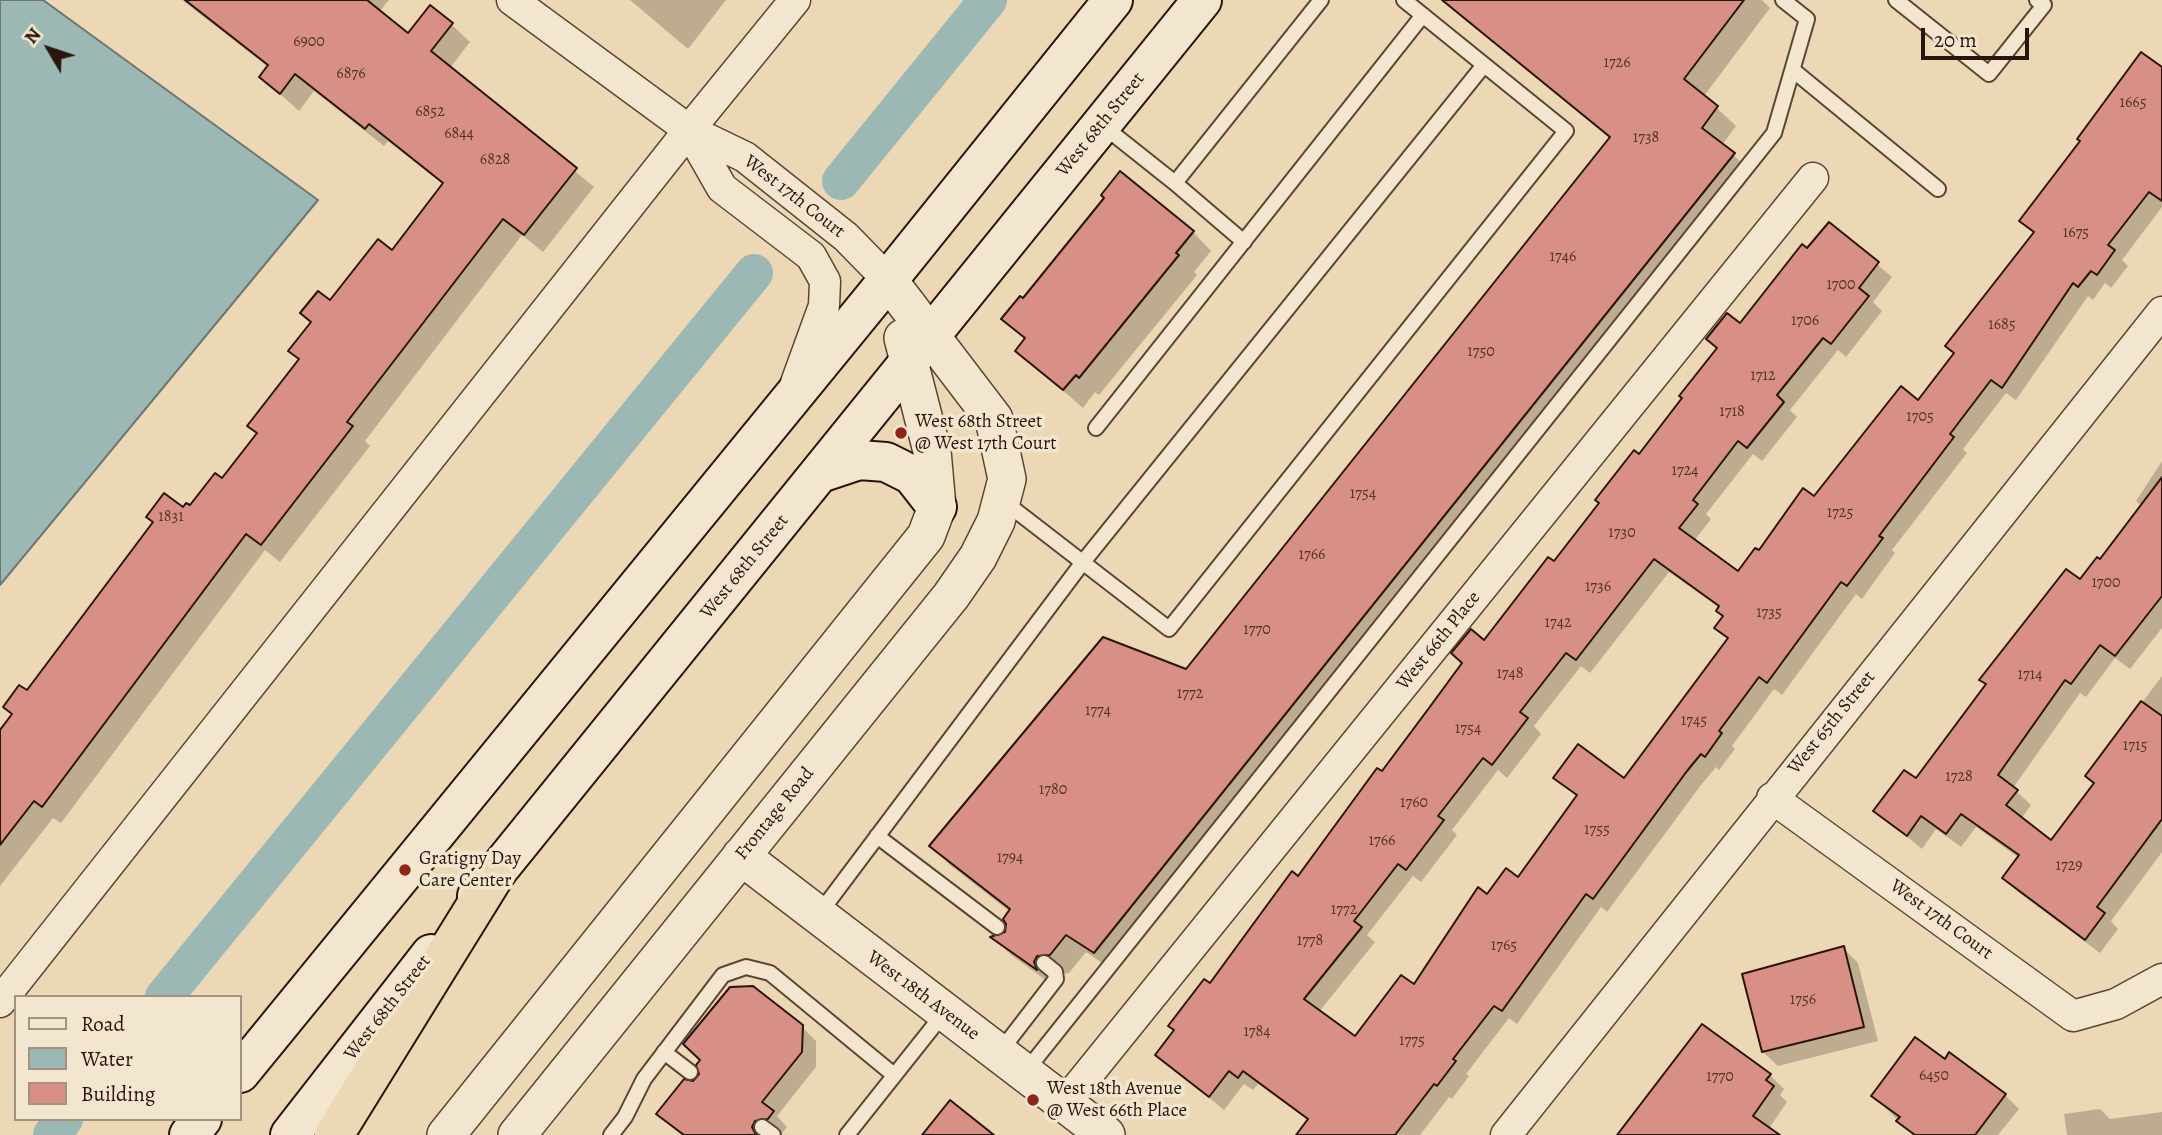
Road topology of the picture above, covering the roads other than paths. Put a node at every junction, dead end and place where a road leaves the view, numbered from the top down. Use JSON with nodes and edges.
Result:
{"nodes":[{"id":1,"x":512,"y":0,"type":"edge"},
{"id":2,"x":795,"y":0,"type":"edge"},
{"id":3,"x":1113,"y":0,"type":"edge"},
{"id":4,"x":1202,"y":0,"type":"edge"},
{"id":5,"x":1321,"y":0,"type":"edge"},
{"id":6,"x":1404,"y":0,"type":"edge"},
{"id":7,"x":1783,"y":0,"type":"edge"},
{"id":8,"x":1896,"y":0,"type":"edge"},
{"id":9,"x":2037,"y":0,"type":"edge"},
{"id":10,"x":1423,"y":15,"type":"junction"},
{"id":11,"x":1484,"y":65,"type":"junction"},
{"id":12,"x":1794,"y":71,"type":"junction"},
{"id":13,"x":1102,"y":125,"type":"junction"},
{"id":14,"x":689,"y":130,"type":"junction"},
{"id":15,"x":1813,"y":178,"type":"dead end"},
{"id":16,"x":1175,"y":183,"type":"junction"},
{"id":17,"x":1938,"y":189,"type":"dead end"},
{"id":18,"x":1244,"y":242,"type":"junction"},
{"id":19,"x":888,"y":281,"type":"junction"},
{"id":20,"x":2162,"y":312,"type":"edge"},
{"id":21,"x":920,"y":349,"type":"junction"},
{"id":22,"x":789,"y":402,"type":"junction"},
{"id":23,"x":1096,"y":428,"type":"dead end"},
{"id":24,"x":820,"y":473,"type":"junction"},
{"id":25,"x":1004,"y":489,"type":"junction"},
{"id":26,"x":937,"y":507,"type":"junction"},
{"id":27,"x":1083,"y":562,"type":"junction"},
{"id":28,"x":747,"y":763,"type":"junction"},
{"id":29,"x":1772,"y":797,"type":"junction"},
{"id":30,"x":877,"y":836,"type":"junction"},
{"id":31,"x":741,"y":856,"type":"junction"},
{"id":32,"x":498,"y":870,"type":"junction"},
{"id":33,"x":818,"y":915,"type":"junction"},
{"id":34,"x":997,"y":927,"type":"dead end"},
{"id":35,"x":1044,"y":963,"type":"dead end"},
{"id":36,"x":2162,"y":979,"type":"edge"},
{"id":37,"x":0,"y":1002,"type":"edge"},
{"id":38,"x":944,"y":1012,"type":"junction"},
{"id":39,"x":664,"y":1052,"type":"junction"},
{"id":40,"x":1011,"y":1064,"type":"junction"},
{"id":41,"x":242,"y":1071,"type":"edge"},
{"id":42,"x":690,"y":1072,"type":"dead end"},
{"id":43,"x":894,"y":1075,"type":"junction"},
{"id":44,"x":1064,"y":1104,"type":"junction"},
{"id":45,"x":200,"y":1121,"type":"edge"},
{"id":46,"x":189,"y":1135,"type":"edge"},
{"id":47,"x":290,"y":1135,"type":"edge"},
{"id":48,"x":334,"y":1135,"type":"edge"},
{"id":49,"x":446,"y":1135,"type":"edge"},
{"id":50,"x":517,"y":1135,"type":"edge"},
{"id":51,"x":611,"y":1135,"type":"edge"},
{"id":52,"x":847,"y":1135,"type":"edge"},
{"id":53,"x":1106,"y":1135,"type":"edge"},
{"id":54,"x":1506,"y":1135,"type":"edge"}],
"edges":[{"from":1,"to":14,"type":"street","name":"West 17th Court"},
{"from":2,"to":14,"type":"street"},
{"from":3,"to":19,"type":"main road"},
{"from":4,"to":13,"type":"main road","name":"West 68th Street"},
{"from":5,"to":16,"type":"lane"},
{"from":6,"to":10,"type":"lane"},
{"from":7,"to":12,"type":"lane"},
{"from":8,"to":9,"type":"lane"},
{"from":10,"to":11,"type":"lane"},
{"from":10,"to":18,"type":"lane"},
{"from":11,"to":27,"type":"lane"},
{"from":11,"to":27,"type":"lane"},
{"from":12,"to":17,"type":"lane"},
{"from":12,"to":40,"type":"lane"},
{"from":13,"to":16,"type":"lane"},
{"from":13,"to":21,"type":"main road","name":"West 68th Street"},
{"from":14,"to":19,"type":"street","name":"West 17th Court"},
{"from":14,"to":22,"type":"street","name":"West 17th Court"},
{"from":14,"to":37,"type":"street"},
{"from":15,"to":44,"type":"street","name":"West 66th Place"},
{"from":16,"to":18,"type":"lane"},
{"from":18,"to":23,"type":"lane"},
{"from":19,"to":21,"type":"street"},
{"from":19,"to":22,"type":"main road"},
{"from":20,"to":29,"type":"street","name":"West 65th Street"},
{"from":21,"to":24,"type":"main road","name":"West 68th Street"},
{"from":21,"to":25,"type":"street"},
{"from":21,"to":26,"type":"street"},
{"from":22,"to":41,"type":"main road"},
{"from":24,"to":26,"type":"main road"},
{"from":24,"to":32,"type":"main road","name":"West 68th Street"},
{"from":25,"to":27,"type":"lane"},
{"from":25,"to":31,"type":"street","name":"Frontage Road"},
{"from":26,"to":28,"type":"street"},
{"from":27,"to":30,"type":"lane"},
{"from":28,"to":31,"type":"street"},
{"from":28,"to":49,"type":"street"},
{"from":29,"to":36,"type":"street","name":"West 17th Court"},
{"from":29,"to":54,"type":"street","name":"West 65th Street"},
{"from":30,"to":33,"type":"lane"},
{"from":30,"to":34,"type":"lane"},
{"from":31,"to":33,"type":"street","name":"West 18th Avenue"},
{"from":31,"to":50,"type":"street","name":"Frontage Road"},
{"from":32,"to":47,"type":"main road","name":"West 68th Street"},
{"from":32,"to":48,"type":"highway"},
{"from":33,"to":38,"type":"street","name":"West 18th Avenue"},
{"from":35,"to":40,"type":"lane"},
{"from":38,"to":40,"type":"street","name":"West 18th Avenue"},
{"from":38,"to":43,"type":"lane"},
{"from":39,"to":42,"type":"lane"},
{"from":39,"to":43,"type":"lane"},
{"from":39,"to":51,"type":"lane"},
{"from":40,"to":44,"type":"street","name":"West 18th Avenue"},
{"from":43,"to":52,"type":"lane"},
{"from":44,"to":53,"type":"street","name":"West 18th Avenue"},
{"from":45,"to":46,"type":"main road"}]}
